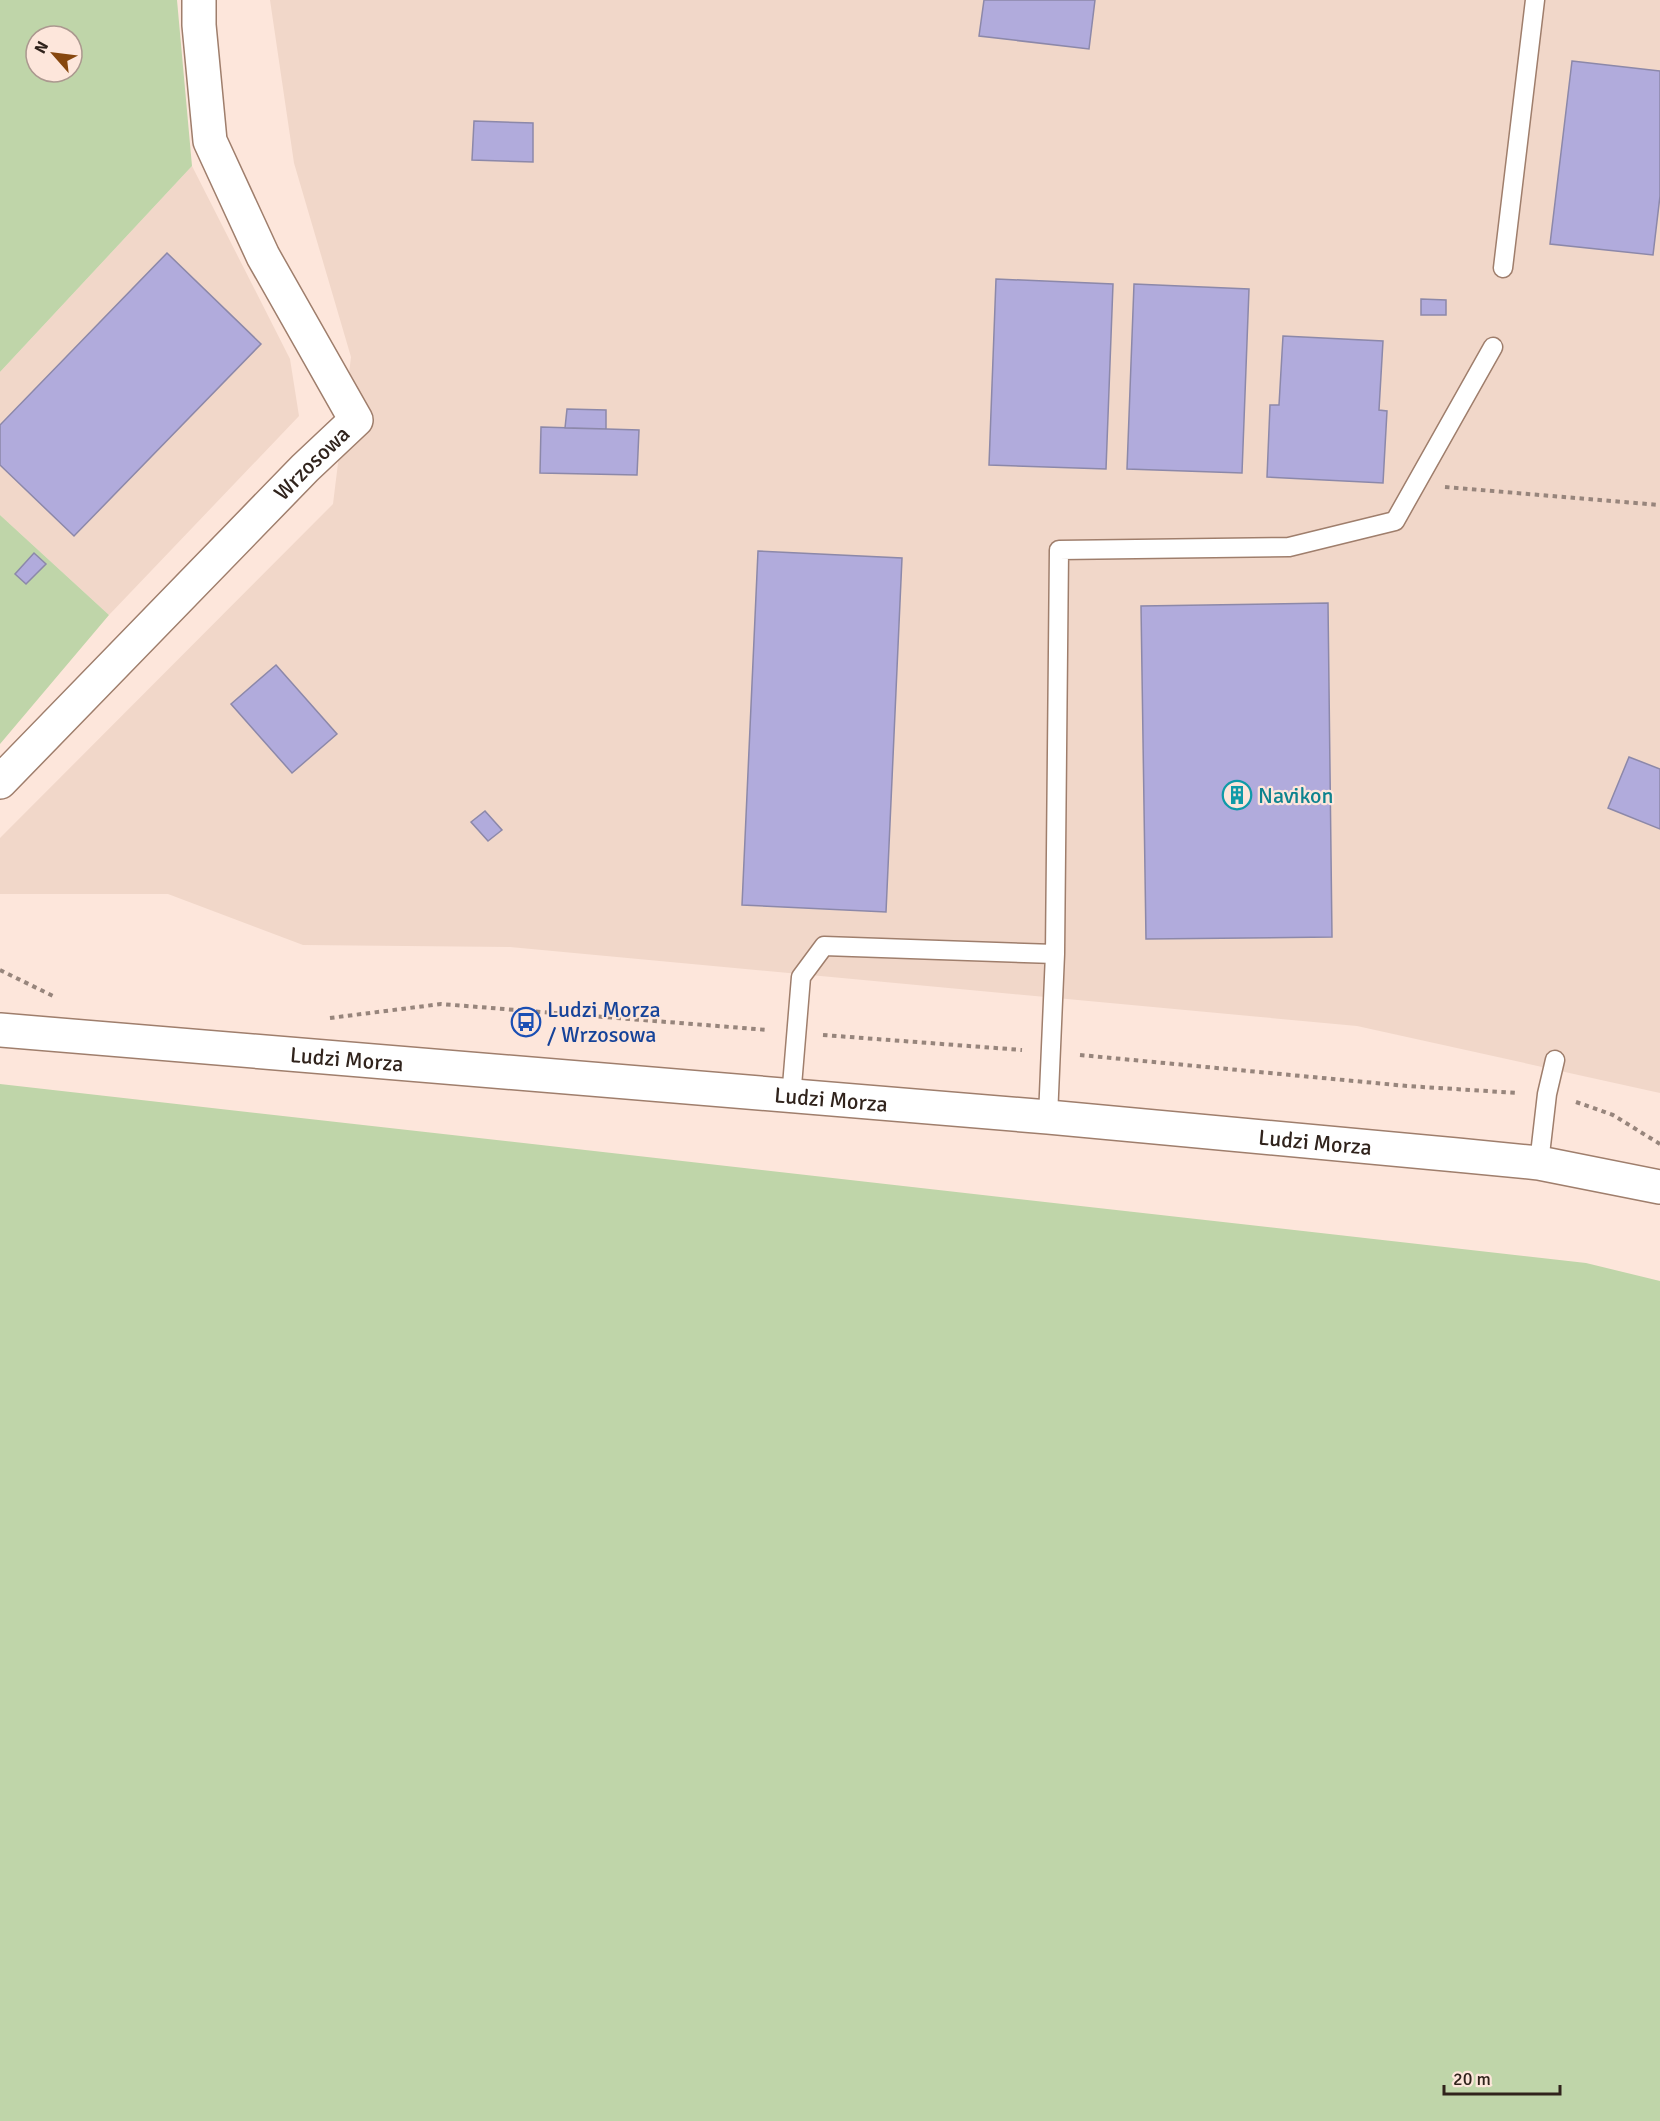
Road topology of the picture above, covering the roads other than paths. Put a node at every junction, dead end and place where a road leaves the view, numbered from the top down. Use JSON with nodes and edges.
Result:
{"nodes":[{"id":1,"x":199,"y":0,"type":"edge"},
{"id":2,"x":1535,"y":0,"type":"edge"},
{"id":3,"x":1503,"y":268,"type":"dead end"},
{"id":4,"x":1493,"y":347,"type":"dead end"},
{"id":5,"x":0,"y":782,"type":"edge"},
{"id":6,"x":1055,"y":954,"type":"junction"},
{"id":7,"x":0,"y":1030,"type":"edge"},
{"id":8,"x":1555,"y":1060,"type":"dead end"},
{"id":9,"x":791,"y":1098,"type":"junction"},
{"id":10,"x":1048,"y":1118,"type":"junction"},
{"id":11,"x":1539,"y":1163,"type":"junction"},
{"id":12,"x":1660,"y":1187,"type":"edge"}],
"edges":[{"from":1,"to":5,"type":"street","name":"Wrzosowa"},
{"from":2,"to":3,"type":"lane"},
{"from":4,"to":6,"type":"lane"},
{"from":6,"to":9,"type":"lane"},
{"from":6,"to":10,"type":"lane"},
{"from":7,"to":9,"type":"street","name":"Ludzi Morza"},
{"from":8,"to":11,"type":"lane"},
{"from":9,"to":10,"type":"street","name":"Ludzi Morza"},
{"from":10,"to":11,"type":"street","name":"Ludzi Morza"},
{"from":11,"to":12,"type":"street","name":"Ludzi Morza"}]}
